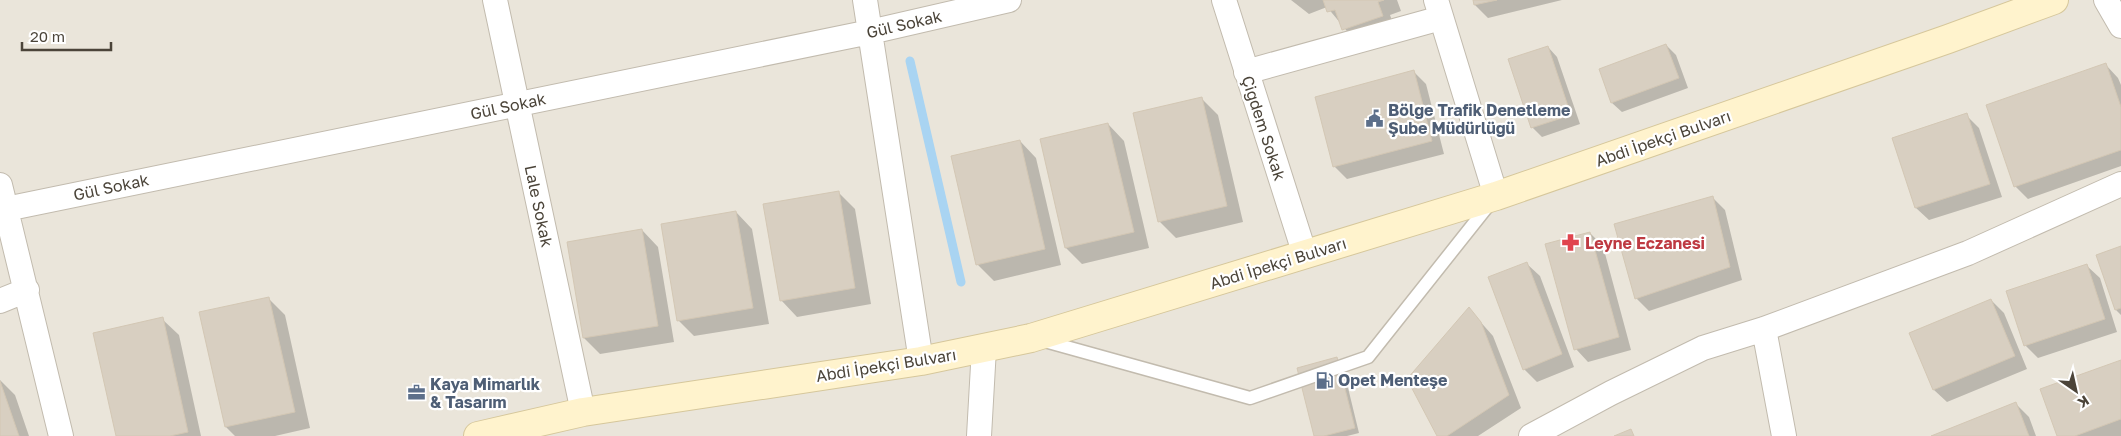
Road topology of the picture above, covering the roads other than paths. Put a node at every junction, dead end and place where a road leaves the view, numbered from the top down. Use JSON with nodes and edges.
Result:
{"nodes":[{"id":1,"x":495,"y":0,"type":"edge"},
{"id":2,"x":865,"y":0,"type":"edge"},
{"id":3,"x":1009,"y":0,"type":"edge"},
{"id":4,"x":1224,"y":0,"type":"edge"},
{"id":5,"x":2054,"y":0,"type":"edge"},
{"id":6,"x":2106,"y":0,"type":"edge"},
{"id":7,"x":1439,"y":9,"type":"edge"},
{"id":8,"x":2121,"y":26,"type":"edge"},
{"id":9,"x":870,"y":32,"type":"junction"},
{"id":10,"x":1246,"y":72,"type":"junction"},
{"id":11,"x":517,"y":104,"type":"junction"},
{"id":12,"x":2121,"y":184,"type":"edge"},
{"id":13,"x":0,"y":185,"type":"edge"},
{"id":14,"x":1496,"y":196,"type":"junction"},
{"id":15,"x":6,"y":209,"type":"junction"},
{"id":16,"x":1305,"y":255,"type":"junction"},
{"id":17,"x":26,"y":290,"type":"junction"},
{"id":18,"x":0,"y":300,"type":"edge"},
{"id":19,"x":1764,"y":329,"type":"junction"},
{"id":20,"x":1031,"y":338,"type":"junction"},
{"id":21,"x":984,"y":348,"type":"junction"},
{"id":22,"x":921,"y":361,"type":"junction"},
{"id":23,"x":583,"y":412,"type":"junction"},
{"id":24,"x":62,"y":436,"type":"edge"},
{"id":25,"x":478,"y":436,"type":"edge"},
{"id":26,"x":979,"y":436,"type":"edge"},
{"id":27,"x":1531,"y":436,"type":"edge"},
{"id":28,"x":1784,"y":436,"type":"edge"}],
"edges":[{"from":1,"to":11,"type":"street","name":"Lale Sokak"},
{"from":2,"to":9,"type":"street"},
{"from":3,"to":9,"type":"street","name":"Gül Sokak"},
{"from":4,"to":10,"type":"street","name":"Çiğdem Sokak"},
{"from":5,"to":14,"type":"main road","name":"Abdi İpekçi Bulvarı"},
{"from":6,"to":8,"type":"street"},
{"from":7,"to":10,"type":"street"},
{"from":7,"to":14,"type":"street"},
{"from":9,"to":11,"type":"street","name":"Gül Sokak"},
{"from":9,"to":22,"type":"street"},
{"from":10,"to":16,"type":"street","name":"Çiğdem Sokak"},
{"from":11,"to":15,"type":"street","name":"Gül Sokak"},
{"from":11,"to":23,"type":"street","name":"Lale Sokak"},
{"from":12,"to":19,"type":"street"},
{"from":13,"to":15,"type":"street"},
{"from":14,"to":16,"type":"main road","name":"Abdi İpekçi Bulvarı"},
{"from":14,"to":20,"type":"lane"},
{"from":15,"to":17,"type":"street"},
{"from":16,"to":20,"type":"main road","name":"Abdi İpekçi Bulvarı"},
{"from":17,"to":18,"type":"street"},
{"from":17,"to":24,"type":"street"},
{"from":19,"to":27,"type":"street"},
{"from":19,"to":28,"type":"street"},
{"from":20,"to":21,"type":"main road","name":"Abdi İpekçi Bulvarı"},
{"from":21,"to":22,"type":"main road","name":"Abdi İpekçi Bulvarı"},
{"from":21,"to":26,"type":"street"},
{"from":22,"to":23,"type":"main road","name":"Abdi İpekçi Bulvarı"},
{"from":23,"to":25,"type":"main road","name":"Abdi İpekçi Bulvarı"}]}
